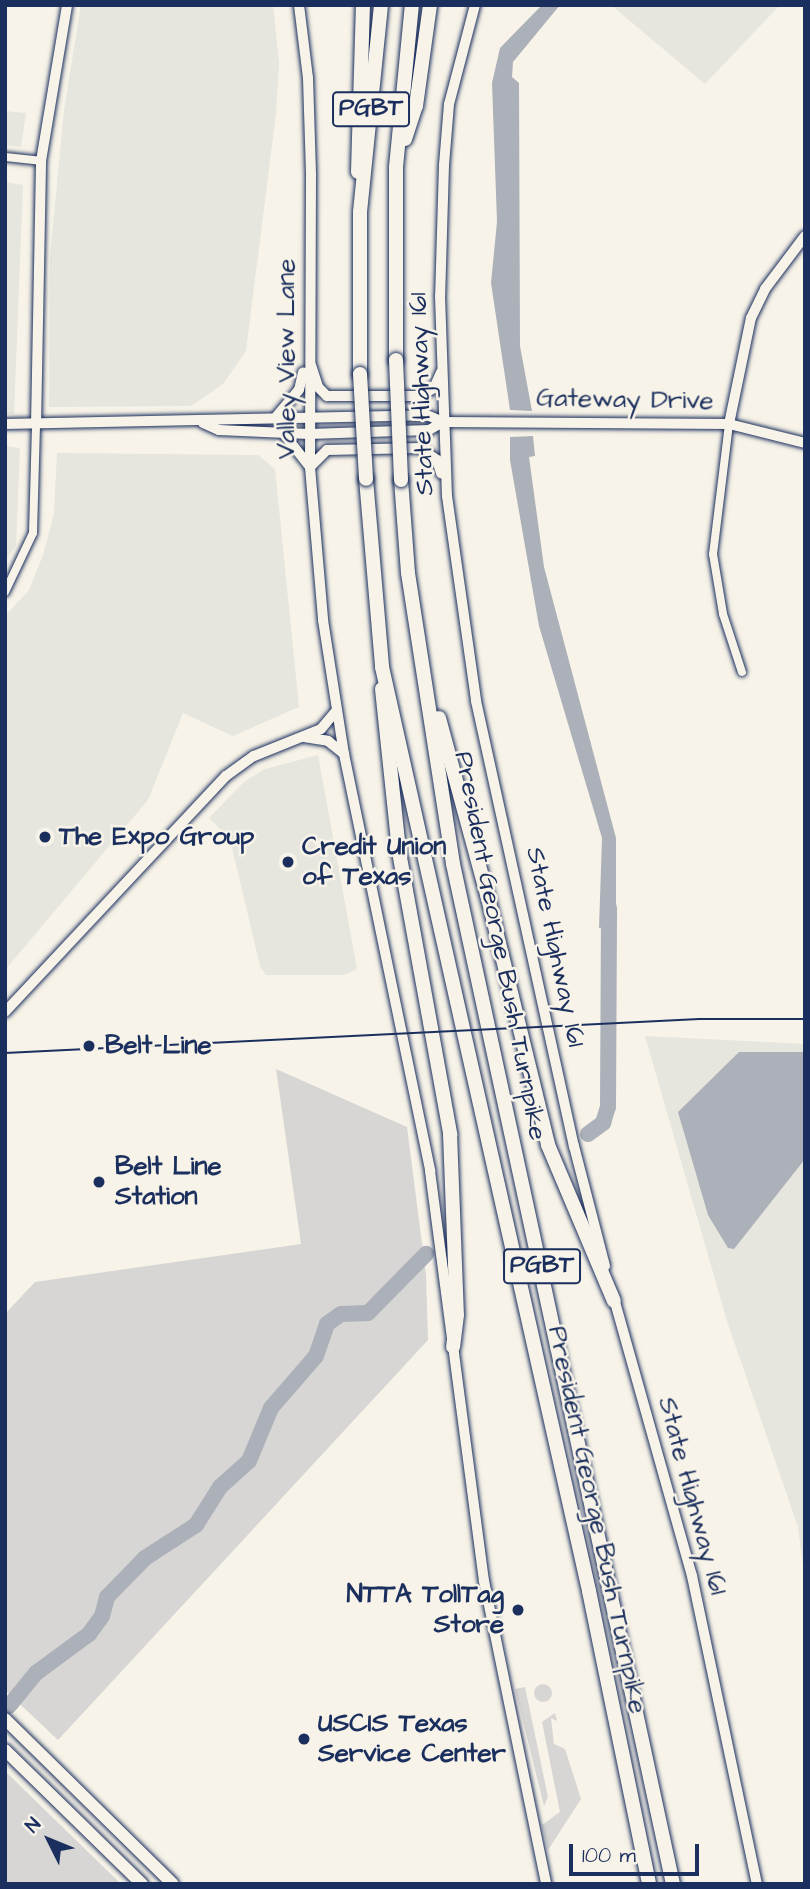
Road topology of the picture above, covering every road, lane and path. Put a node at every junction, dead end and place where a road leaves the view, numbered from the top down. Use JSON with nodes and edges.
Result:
{"nodes":[{"id":1,"x":66,"y":5,"type":"edge"},
{"id":2,"x":299,"y":5,"type":"edge"},
{"id":3,"x":363,"y":5,"type":"edge"},
{"id":4,"x":381,"y":5,"type":"edge"},
{"id":5,"x":412,"y":5,"type":"edge"},
{"id":6,"x":430,"y":5,"type":"edge"},
{"id":7,"x":475,"y":5,"type":"edge"},
{"id":8,"x":5,"y":157,"type":"edge"},
{"id":9,"x":41,"y":161,"type":"junction"},
{"id":10,"x":396,"y":167,"type":"junction"},
{"id":11,"x":360,"y":212,"type":"junction"},
{"id":12,"x":805,"y":236,"type":"edge"},
{"id":13,"x":307,"y":352,"type":"junction"},
{"id":14,"x":442,"y":370,"type":"junction"},
{"id":15,"x":308,"y":416,"type":"junction"},
{"id":16,"x":276,"y":417,"type":"junction"},
{"id":17,"x":443,"y":422,"type":"junction"},
{"id":18,"x":203,"y":423,"type":"junction"},
{"id":19,"x":5,"y":424,"type":"edge"},
{"id":20,"x":729,"y":424,"type":"junction"},
{"id":21,"x":36,"y":425,"type":"junction"},
{"id":22,"x":285,"y":434,"type":"junction"},
{"id":23,"x":309,"y":434,"type":"junction"},
{"id":24,"x":805,"y":443,"type":"edge"},
{"id":25,"x":310,"y":467,"type":"junction"},
{"id":26,"x":447,"y":496,"type":"junction"},
{"id":27,"x":5,"y":592,"type":"edge"},
{"id":28,"x":419,"y":648,"type":"junction"},
{"id":29,"x":382,"y":667,"type":"junction"},
{"id":30,"x":742,"y":672,"type":"dead end"},
{"id":31,"x":336,"y":711,"type":"junction"},
{"id":32,"x":304,"y":737,"type":"junction"},
{"id":33,"x":344,"y":754,"type":"junction"},
{"id":34,"x":6,"y":1010,"type":"edge"},
{"id":35,"x":614,"y":1301,"type":"junction"},
{"id":36,"x":453,"y":1346,"type":"junction"},
{"id":37,"x":5,"y":1719,"type":"edge"},
{"id":38,"x":5,"y":1750,"type":"edge"},
{"id":39,"x":142,"y":1884,"type":"edge"},
{"id":40,"x":173,"y":1884,"type":"edge"},
{"id":41,"x":546,"y":1884,"type":"edge"},
{"id":42,"x":649,"y":1884,"type":"edge"},
{"id":43,"x":673,"y":1884,"type":"edge"},
{"id":44,"x":757,"y":1884,"type":"edge"}],
"edges":[{"from":1,"to":9,"type":"main road"},
{"from":2,"to":13,"type":"main road","name":"Valley View Lane"},
{"from":3,"to":11,"type":"highway"},
{"from":4,"to":11,"type":"highway","name":"President George Bush Turnpike","number":"PGBT"},
{"from":5,"to":10,"type":"highway","name":"President George Bush Turnpike","number":"PGBT"},
{"from":6,"to":10,"type":"highway"},
{"from":7,"to":14,"type":"main road","name":"State Highway 161"},
{"from":8,"to":9,"type":"street"},
{"from":9,"to":21,"type":"main road"},
{"from":10,"to":28,"type":"highway","name":"President George Bush Turnpike","number":"PGBT","bridge":true},
{"from":11,"to":29,"type":"highway","name":"President George Bush Turnpike","number":"PGBT","bridge":true},
{"from":12,"to":20,"type":"main road"},
{"from":13,"to":14,"type":"main road"},
{"from":13,"to":15,"type":"main road","name":"Valley View Lane"},
{"from":13,"to":16,"type":"main road"},
{"from":14,"to":17,"type":"main road","name":"State Highway 161"},
{"from":15,"to":16,"type":"main road","name":"Gateway Drive"},
{"from":15,"to":17,"type":"main road","name":"Gateway Drive"},
{"from":15,"to":23,"type":"main road","name":"Valley View Lane"},
{"from":16,"to":18,"type":"main road","name":"Gateway Drive"},
{"from":17,"to":20,"type":"main road","name":"Gateway Drive"},
{"from":17,"to":23,"type":"main road","name":"Gateway Drive"},
{"from":17,"to":26,"type":"main road","name":"State Highway 161"},
{"from":18,"to":21,"type":"main road","name":"Gateway Drive"},
{"from":18,"to":22,"type":"main road","name":"Gateway Drive"},
{"from":19,"to":21,"type":"main road","name":"Gateway Drive"},
{"from":20,"to":24,"type":"main road","name":"Gateway Drive"},
{"from":20,"to":30,"type":"street"},
{"from":21,"to":27,"type":"street"},
{"from":22,"to":23,"type":"main road","name":"Gateway Drive"},
{"from":22,"to":25,"type":"main road"},
{"from":23,"to":25,"type":"main road","name":"Valley View Lane"},
{"from":25,"to":26,"type":"main road"},
{"from":25,"to":31,"type":"main road","name":"Valley View Lane"},
{"from":26,"to":35,"type":"main road","name":"State Highway 161"},
{"from":28,"to":35,"type":"highway"},
{"from":28,"to":43,"type":"highway","name":"President George Bush Turnpike","number":"PGBT"},
{"from":29,"to":36,"type":"highway"},
{"from":29,"to":42,"type":"highway","name":"President George Bush Turnpike","number":"PGBT"},
{"from":31,"to":32,"type":"main road"},
{"from":31,"to":33,"type":"main road"},
{"from":32,"to":33,"type":"main road"},
{"from":32,"to":34,"type":"main road"},
{"from":33,"to":36,"type":"main road"},
{"from":35,"to":44,"type":"main road","name":"State Highway 161"},
{"from":36,"to":41,"type":"main road"},
{"from":37,"to":40,"type":"main road"},
{"from":38,"to":39,"type":"main road"}]}
